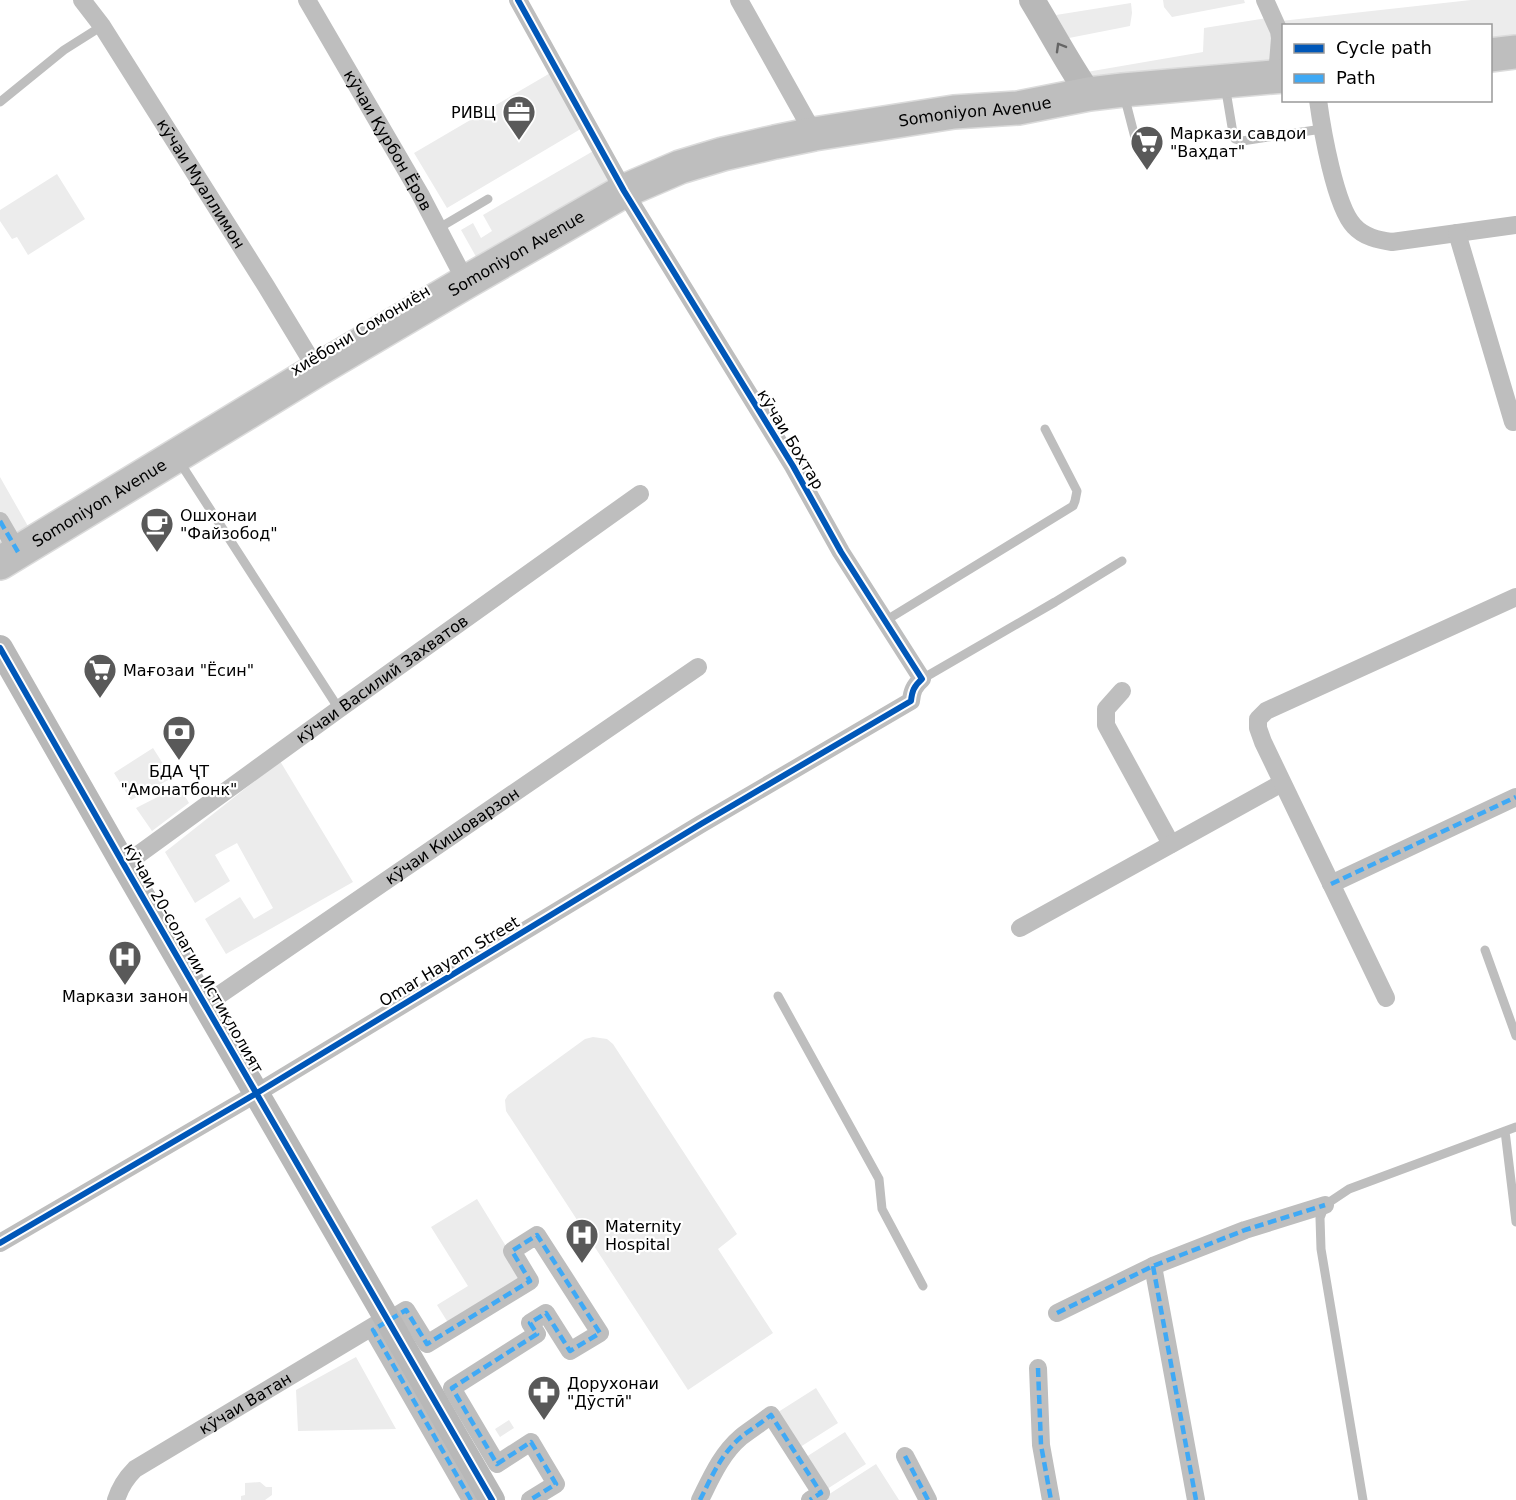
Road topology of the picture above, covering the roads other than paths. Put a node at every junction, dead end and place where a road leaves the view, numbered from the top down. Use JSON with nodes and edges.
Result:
{"nodes":[{"id":1,"x":82,"y":0,"type":"edge"},
{"id":2,"x":307,"y":0,"type":"edge"},
{"id":3,"x":518,"y":0,"type":"edge"},
{"id":4,"x":739,"y":0,"type":"edge"},
{"id":5,"x":1032,"y":0,"type":"edge"},
{"id":6,"x":1265,"y":0,"type":"edge"},
{"id":7,"x":102,"y":26,"type":"junction"},
{"id":8,"x":1516,"y":52,"type":"edge"},
{"id":9,"x":1492,"y":55,"type":"edge"},
{"id":10,"x":1280,"y":76,"type":"edge"},
{"id":11,"x":1224,"y":80,"type":"junction"},
{"id":12,"x":1123,"y":90,"type":"junction"},
{"id":13,"x":1089,"y":94,"type":"junction"},
{"id":14,"x":0,"y":102,"type":"edge"},
{"id":15,"x":1318,"y":102,"type":"edge"},
{"id":16,"x":811,"y":129,"type":"junction"},
{"id":17,"x":1322,"y":129,"type":"junction"},
{"id":18,"x":1139,"y":153,"type":"dead end"},
{"id":19,"x":621,"y":185,"type":"junction"},
{"id":20,"x":488,"y":199,"type":"dead end"},
{"id":21,"x":1516,"y":225,"type":"edge"},
{"id":22,"x":439,"y":228,"type":"junction"},
{"id":23,"x":1457,"y":233,"type":"junction"},
{"id":24,"x":463,"y":276,"type":"junction"},
{"id":25,"x":314,"y":364,"type":"junction"},
{"id":26,"x":1513,"y":422,"type":"dead end"},
{"id":27,"x":1045,"y":429,"type":"dead end"},
{"id":28,"x":173,"y":451,"type":"junction"},
{"id":29,"x":640,"y":494,"type":"dead end"},
{"id":30,"x":6,"y":542,"type":"edge"},
{"id":31,"x":1122,"y":561,"type":"dead end"},
{"id":32,"x":1516,"y":597,"type":"edge"},
{"id":33,"x":885,"y":621,"type":"junction"},
{"id":34,"x":0,"y":648,"type":"edge"},
{"id":35,"x":698,"y":666,"type":"dead end"},
{"id":36,"x":922,"y":679,"type":"junction"},
{"id":37,"x":1122,"y":691,"type":"dead end"},
{"id":38,"x":339,"y":709,"type":"junction"},
{"id":39,"x":1282,"y":783,"type":"junction"},
{"id":40,"x":1516,"y":797,"type":"edge"},
{"id":41,"x":1172,"y":844,"type":"junction"},
{"id":42,"x":124,"y":865,"type":"junction"},
{"id":43,"x":1331,"y":884,"type":"junction"},
{"id":44,"x":1020,"y":928,"type":"dead end"},
{"id":45,"x":1485,"y":950,"type":"dead end"},
{"id":46,"x":778,"y":996,"type":"dead end"},
{"id":47,"x":1386,"y":998,"type":"dead end"},
{"id":48,"x":206,"y":1004,"type":"junction"},
{"id":49,"x":1516,"y":1036,"type":"edge"},
{"id":50,"x":256,"y":1093,"type":"junction"},
{"id":51,"x":1516,"y":1127,"type":"edge"},
{"id":52,"x":1505,"y":1131,"type":"junction"},
{"id":53,"x":1325,"y":1205,"type":"junction"},
{"id":54,"x":1516,"y":1222,"type":"edge"},
{"id":55,"x":0,"y":1243,"type":"edge"},
{"id":56,"x":1153,"y":1266,"type":"junction"},
{"id":57,"x":923,"y":1286,"type":"dead end"},
{"id":58,"x":1057,"y":1313,"type":"dead end"},
{"id":59,"x":387,"y":1320,"type":"junction"},
{"id":60,"x":1038,"y":1368,"type":"dead end"},
{"id":61,"x":905,"y":1456,"type":"dead end"},
{"id":62,"x":116,"y":1500,"type":"edge"},
{"id":63,"x":471,"y":1500,"type":"edge"},
{"id":64,"x":492,"y":1500,"type":"edge"},
{"id":65,"x":530,"y":1500,"type":"edge"},
{"id":66,"x":700,"y":1500,"type":"edge"},
{"id":67,"x":810,"y":1500,"type":"edge"},
{"id":68,"x":928,"y":1500,"type":"edge"},
{"id":69,"x":1051,"y":1500,"type":"edge"},
{"id":70,"x":1196,"y":1500,"type":"edge"},
{"id":71,"x":1363,"y":1500,"type":"edge"}],
"edges":[{"from":1,"to":7,"type":"street","name":"кӯчаи Муаллимон"},
{"from":2,"to":22,"type":"street","name":"кӯчаи Қурбон Ёров"},
{"from":3,"to":19,"type":"street","name":"кӯчаи Бохтар"},
{"from":4,"to":16,"type":"street"},
{"from":13,"to":5,"type":"street","one_way":true},
{"from":6,"to":10,"type":"street"},
{"from":7,"to":14,"type":"lane"},
{"from":7,"to":25,"type":"street","name":"кӯчаи Муаллимон"},
{"from":8,"to":9,"type":"highway"},
{"from":10,"to":11,"type":"highway","name":"Somoniyon Avenue"},
{"from":11,"to":12,"type":"highway","name":"Somoniyon Avenue"},
{"from":11,"to":17,"type":"lane"},
{"from":12,"to":13,"type":"highway","name":"Somoniyon Avenue"},
{"from":12,"to":18,"type":"lane"},
{"from":13,"to":16,"type":"highway","name":"Somoniyon Avenue"},
{"from":15,"to":17,"type":"street"},
{"from":16,"to":19,"type":"highway","name":"Somoniyon Avenue"},
{"from":17,"to":23,"type":"street"},
{"from":19,"to":24,"type":"highway","name":"Somoniyon Avenue"},
{"from":19,"to":33,"type":"street","name":"кӯчаи Бохтар"},
{"from":20,"to":22,"type":"lane"},
{"from":21,"to":23,"type":"street"},
{"from":22,"to":24,"type":"street","name":"кӯчаи Қурбон Ёров"},
{"from":23,"to":26,"type":"street"},
{"from":24,"to":25,"type":"highway","name":"Somoniyon Avenue"},
{"from":25,"to":28,"type":"highway","name":"Somoniyon Avenue"},
{"from":27,"to":33,"type":"lane"},
{"from":28,"to":30,"type":"highway","name":"Somoniyon Avenue"},
{"from":28,"to":38,"type":"lane"},
{"from":29,"to":38,"type":"street","name":"кӯчаи Василий Захватов"},
{"from":31,"to":36,"type":"lane"},
{"from":32,"to":39,"type":"street"},
{"from":33,"to":36,"type":"street","name":"кӯчаи Бохтар"},
{"from":34,"to":42,"type":"street","name":"кӯчаи 20-солагии Истиқлолият"},
{"from":35,"to":48,"type":"street","name":"кӯчаи Кишоварзон"},
{"from":36,"to":50,"type":"street","name":"Omar Hayam Street"},
{"from":37,"to":41,"type":"street"},
{"from":38,"to":42,"type":"street","name":"кӯчаи Василий Захватов"},
{"from":39,"to":41,"type":"street"},
{"from":39,"to":43,"type":"street"},
{"from":40,"to":43,"type":"street"},
{"from":41,"to":44,"type":"street"},
{"from":42,"to":48,"type":"street","name":"кӯчаи 20-солагии Истиқлолият"},
{"from":43,"to":47,"type":"street"},
{"from":45,"to":49,"type":"lane"},
{"from":46,"to":57,"type":"lane"},
{"from":48,"to":50,"type":"street","name":"кӯчаи 20-солагии Истиқлолият"},
{"from":50,"to":55,"type":"street","name":"Omar Hayam Street"},
{"from":50,"to":59,"type":"street","name":"кӯчаи 20-солагии Истиқлолият"},
{"from":51,"to":52,"type":"lane"},
{"from":52,"to":53,"type":"lane"},
{"from":52,"to":54,"type":"lane"},
{"from":53,"to":56,"type":"street"},
{"from":53,"to":71,"type":"lane"},
{"from":56,"to":58,"type":"street"},
{"from":56,"to":70,"type":"street"},
{"from":59,"to":62,"type":"street","name":"кӯчаи Ватан"},
{"from":59,"to":63,"type":"street"},
{"from":59,"to":64,"type":"street","name":"кӯчаи 20-солагии Истиқлолият"},
{"from":59,"to":65,"type":"street"},
{"from":60,"to":69,"type":"street"},
{"from":61,"to":68,"type":"street"},
{"from":66,"to":67,"type":"street"}]}
